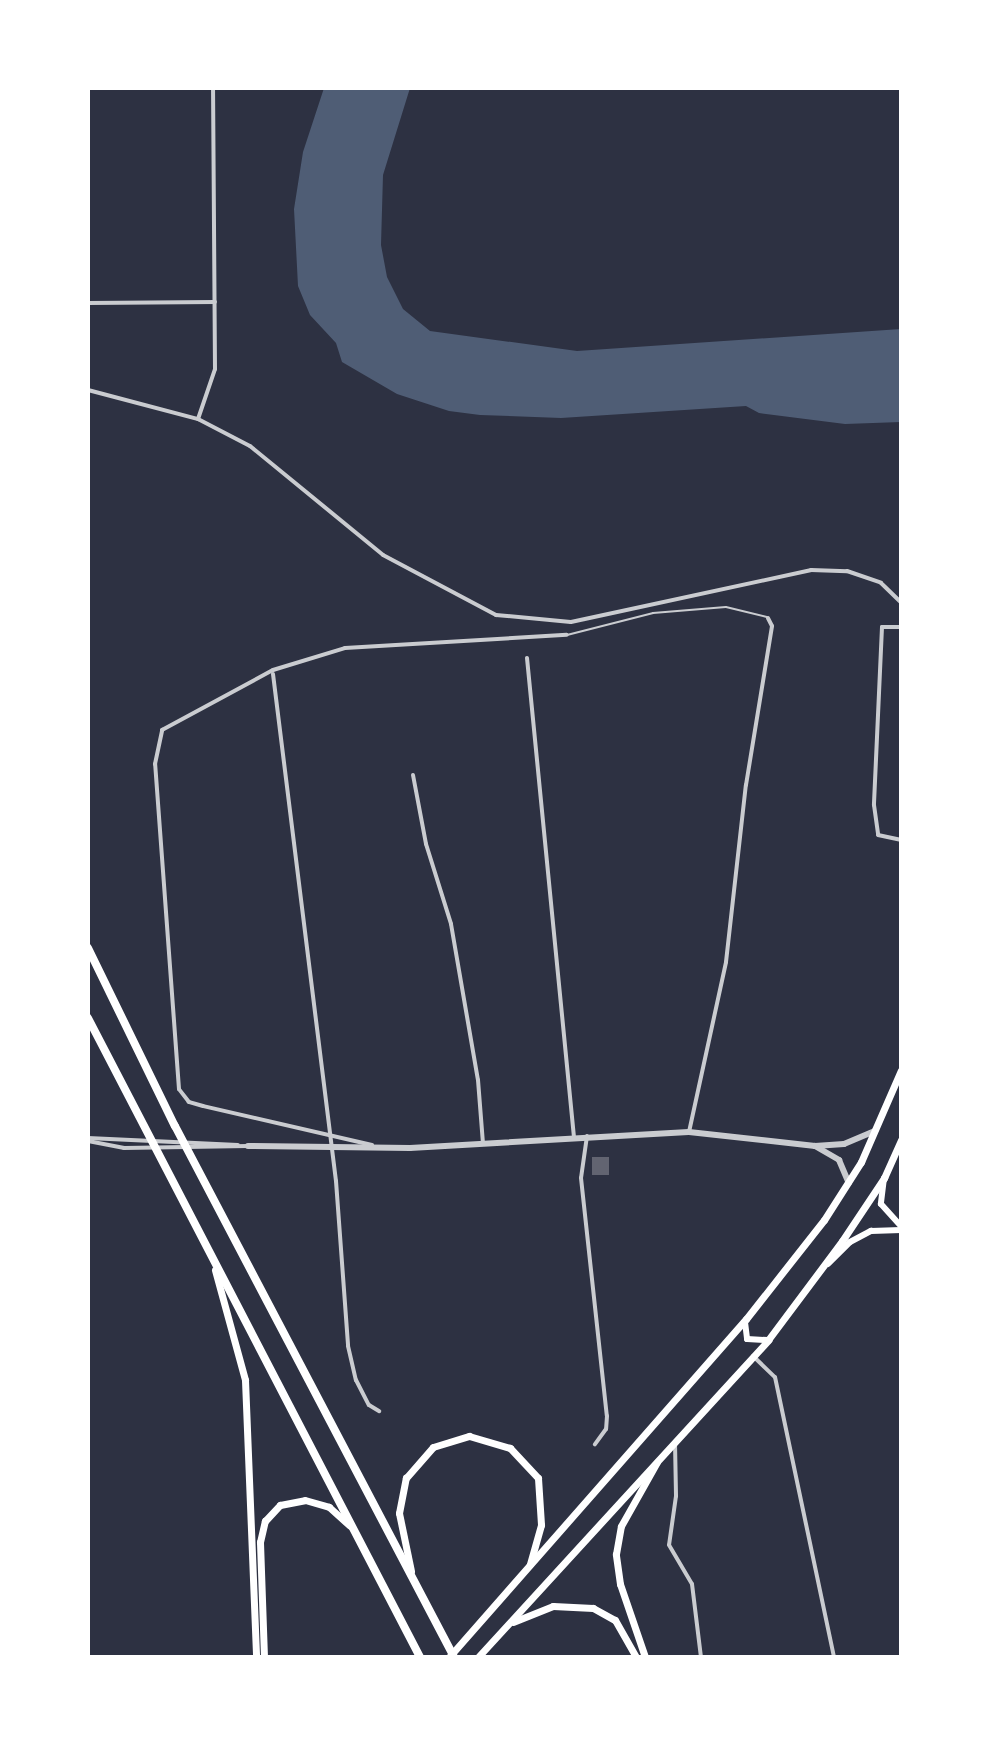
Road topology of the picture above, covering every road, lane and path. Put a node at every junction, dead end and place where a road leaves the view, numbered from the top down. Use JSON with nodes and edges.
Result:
{"nodes":[{"id":1,"x":213,"y":88,"type":"edge"},
{"id":2,"x":215,"y":302,"type":"junction"},
{"id":3,"x":88,"y":303,"type":"edge"},
{"id":4,"x":88,"y":390,"type":"edge"},
{"id":5,"x":198,"y":419,"type":"junction"},
{"id":6,"x":901,"y":602,"type":"edge"},
{"id":7,"x":768,"y":618,"type":"joint"},
{"id":8,"x":901,"y":627,"type":"edge"},
{"id":9,"x":567,"y":635,"type":"joint"},
{"id":10,"x":527,"y":658,"type":"dead end"},
{"id":11,"x":273,"y":672,"type":"junction"},
{"id":12,"x":413,"y":775,"type":"dead end"},
{"id":13,"x":901,"y":840,"type":"edge"},
{"id":14,"x":88,"y":948,"type":"edge"},
{"id":15,"x":88,"y":1018,"type":"edge"},
{"id":16,"x":901,"y":1070,"type":"edge"},
{"id":17,"x":875,"y":1131,"type":"junction"},
{"id":18,"x":689,"y":1132,"type":"junction"},
{"id":19,"x":329,"y":1134,"type":"junction"},
{"id":20,"x":574,"y":1136,"type":"junction"},
{"id":21,"x":587,"y":1136,"type":"junction"},
{"id":22,"x":88,"y":1140,"type":"edge"},
{"id":23,"x":901,"y":1140,"type":"edge"},
{"id":24,"x":483,"y":1143,"type":"junction"},
{"id":25,"x":372,"y":1145,"type":"junction"},
{"id":26,"x":248,"y":1146,"type":"joint"},
{"id":27,"x":331,"y":1146,"type":"junction"},
{"id":28,"x":815,"y":1146,"type":"junction"},
{"id":29,"x":884,"y":1178,"type":"junction"},
{"id":30,"x":849,"y":1183,"type":"junction"},
{"id":31,"x":901,"y":1228,"type":"edge"},
{"id":32,"x":215,"y":1270,"type":"junction"},
{"id":33,"x":822,"y":1270,"type":"junction"},
{"id":34,"x":746,"y":1319,"type":"junction"},
{"id":35,"x":768,"y":1340,"type":"junction"},
{"id":36,"x":753,"y":1356,"type":"junction"},
{"id":37,"x":379,"y":1411,"type":"dead end"},
{"id":38,"x":675,"y":1438,"type":"junction"},
{"id":39,"x":595,"y":1444,"type":"dead end"},
{"id":40,"x":665,"y":1448,"type":"junction"},
{"id":41,"x":353,"y":1528,"type":"junction"},
{"id":42,"x":529,"y":1567,"type":"junction"},
{"id":43,"x":412,"y":1573,"type":"junction"},
{"id":44,"x":508,"y":1624,"type":"junction"},
{"id":45,"x":256,"y":1657,"type":"edge"},
{"id":46,"x":264,"y":1657,"type":"edge"},
{"id":47,"x":420,"y":1657,"type":"edge"},
{"id":48,"x":451,"y":1657,"type":"edge"},
{"id":49,"x":478,"y":1657,"type":"edge"},
{"id":50,"x":636,"y":1657,"type":"edge"},
{"id":51,"x":645,"y":1657,"type":"edge"},
{"id":52,"x":701,"y":1657,"type":"edge"},
{"id":53,"x":834,"y":1657,"type":"edge"}],
"edges":[{"from":1,"to":2,"type":"street"},
{"from":2,"to":3,"type":"street"},
{"from":2,"to":5,"type":"street"},
{"from":4,"to":5,"type":"street"},
{"from":5,"to":6,"type":"street"},
{"from":7,"to":9,"type":"lane"},
{"from":7,"to":18,"type":"street"},
{"from":8,"to":13,"type":"street"},
{"from":9,"to":11,"type":"street"},
{"from":10,"to":20,"type":"street"},
{"from":11,"to":19,"type":"street"},
{"from":11,"to":19,"type":"street"},
{"from":12,"to":24,"type":"street"},
{"from":14,"to":43,"type":"highway"},
{"from":15,"to":32,"type":"highway"},
{"from":16,"to":17,"type":"main road"},
{"from":17,"to":28,"type":"street"},
{"from":17,"to":30,"type":"main road"},
{"from":18,"to":21,"type":"street"},
{"from":18,"to":28,"type":"street"},
{"from":19,"to":25,"type":"street"},
{"from":19,"to":27,"type":"street"},
{"from":20,"to":21,"type":"street"},
{"from":20,"to":24,"type":"street"},
{"from":21,"to":39,"type":"street"},
{"from":22,"to":26,"type":"street"},
{"from":23,"to":29,"type":"main road"},
{"from":24,"to":25,"type":"street"},
{"from":25,"to":27,"type":"street"},
{"from":26,"to":27,"type":"street"},
{"from":27,"to":37,"type":"street"},
{"from":28,"to":30,"type":"street"},
{"from":29,"to":31,"type":"main road"},
{"from":29,"to":33,"type":"main road"},
{"from":30,"to":34,"type":"main road"},
{"from":31,"to":33,"type":"main road"},
{"from":32,"to":41,"type":"highway"},
{"from":32,"to":45,"type":"main road"},
{"from":33,"to":35,"type":"main road"},
{"from":34,"to":35,"type":"main road"},
{"from":34,"to":42,"type":"main road"},
{"from":35,"to":36,"type":"main road"},
{"from":36,"to":38,"type":"main road"},
{"from":36,"to":53,"type":"street"},
{"from":38,"to":40,"type":"main road"},
{"from":38,"to":52,"type":"street"},
{"from":40,"to":44,"type":"main road"},
{"from":40,"to":51,"type":"main road"},
{"from":41,"to":46,"type":"main road"},
{"from":41,"to":47,"type":"highway"},
{"from":42,"to":43,"type":"main road"},
{"from":42,"to":48,"type":"main road"},
{"from":43,"to":48,"type":"highway"},
{"from":44,"to":49,"type":"main road"},
{"from":44,"to":50,"type":"main road"}]}
